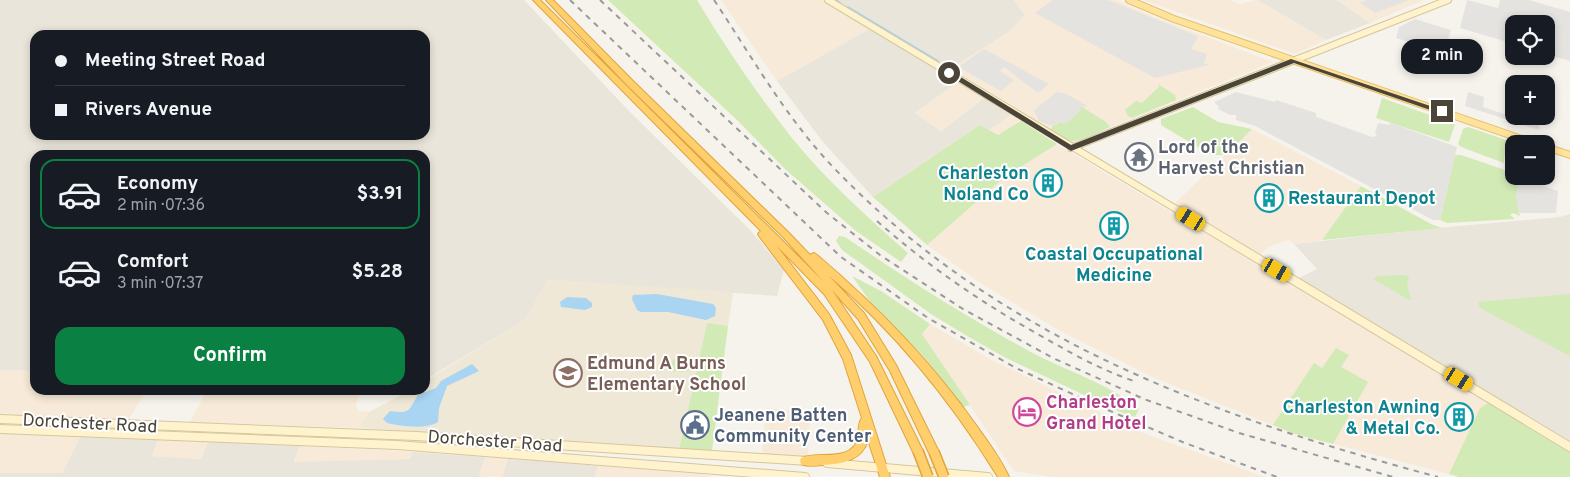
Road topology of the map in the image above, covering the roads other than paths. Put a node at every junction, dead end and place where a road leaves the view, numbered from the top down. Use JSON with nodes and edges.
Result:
{"nodes":[{"id":1,"x":536,"y":0,"type":"edge"},
{"id":2,"x":549,"y":0,"type":"edge"},
{"id":3,"x":828,"y":0,"type":"edge"},
{"id":4,"x":1129,"y":0,"type":"edge"},
{"id":5,"x":1448,"y":0,"type":"edge"},
{"id":6,"x":1294,"y":61,"type":"junction"},
{"id":7,"x":1510,"y":135,"type":"edge"},
{"id":8,"x":1071,"y":148,"type":"junction"},
{"id":9,"x":1555,"y":150,"type":"edge"},
{"id":10,"x":1570,"y":155,"type":"edge"},
{"id":11,"x":719,"y":184,"type":"junction"},
{"id":12,"x":786,"y":235,"type":"junction"},
{"id":13,"x":863,"y":402,"type":"junction"},
{"id":14,"x":0,"y":419,"type":"edge"},
{"id":15,"x":0,"y":429,"type":"edge"},
{"id":16,"x":1570,"y":447,"type":"edge"},
{"id":17,"x":805,"y":461,"type":"junction"},
{"id":18,"x":884,"y":472,"type":"edge"},
{"id":19,"x":805,"y":477,"type":"edge"},
{"id":20,"x":928,"y":477,"type":"edge"},
{"id":21,"x":944,"y":477,"type":"edge"},
{"id":22,"x":988,"y":477,"type":"edge"},
{"id":23,"x":1004,"y":477,"type":"edge"}],
"edges":[{"from":1,"to":11,"type":"highway"},
{"from":2,"to":12,"type":"highway"},
{"from":3,"to":8,"type":"main road"},
{"from":4,"to":6,"type":"main road"},
{"from":5,"to":6,"type":"main road"},
{"from":6,"to":7,"type":"main road"},
{"from":6,"to":8,"type":"main road"},
{"from":8,"to":16,"type":"main road"},
{"from":9,"to":10,"type":"main road"},
{"from":11,"to":13,"type":"highway"},
{"from":11,"to":20,"type":"highway","bridge":true},
{"from":12,"to":21,"type":"highway","bridge":true},
{"from":12,"to":23,"type":"highway"},
{"from":13,"to":17,"type":"highway"},
{"from":13,"to":18,"type":"highway"},
{"from":14,"to":17,"type":"main road","name":"Dorchester Road"},
{"from":15,"to":19,"type":"main road","name":"Dorchester Road"},
{"from":17,"to":18,"type":"main road","name":"Dorchester Road"},
{"from":18,"to":22,"type":"main road","name":"Dorchester Road"}]}
